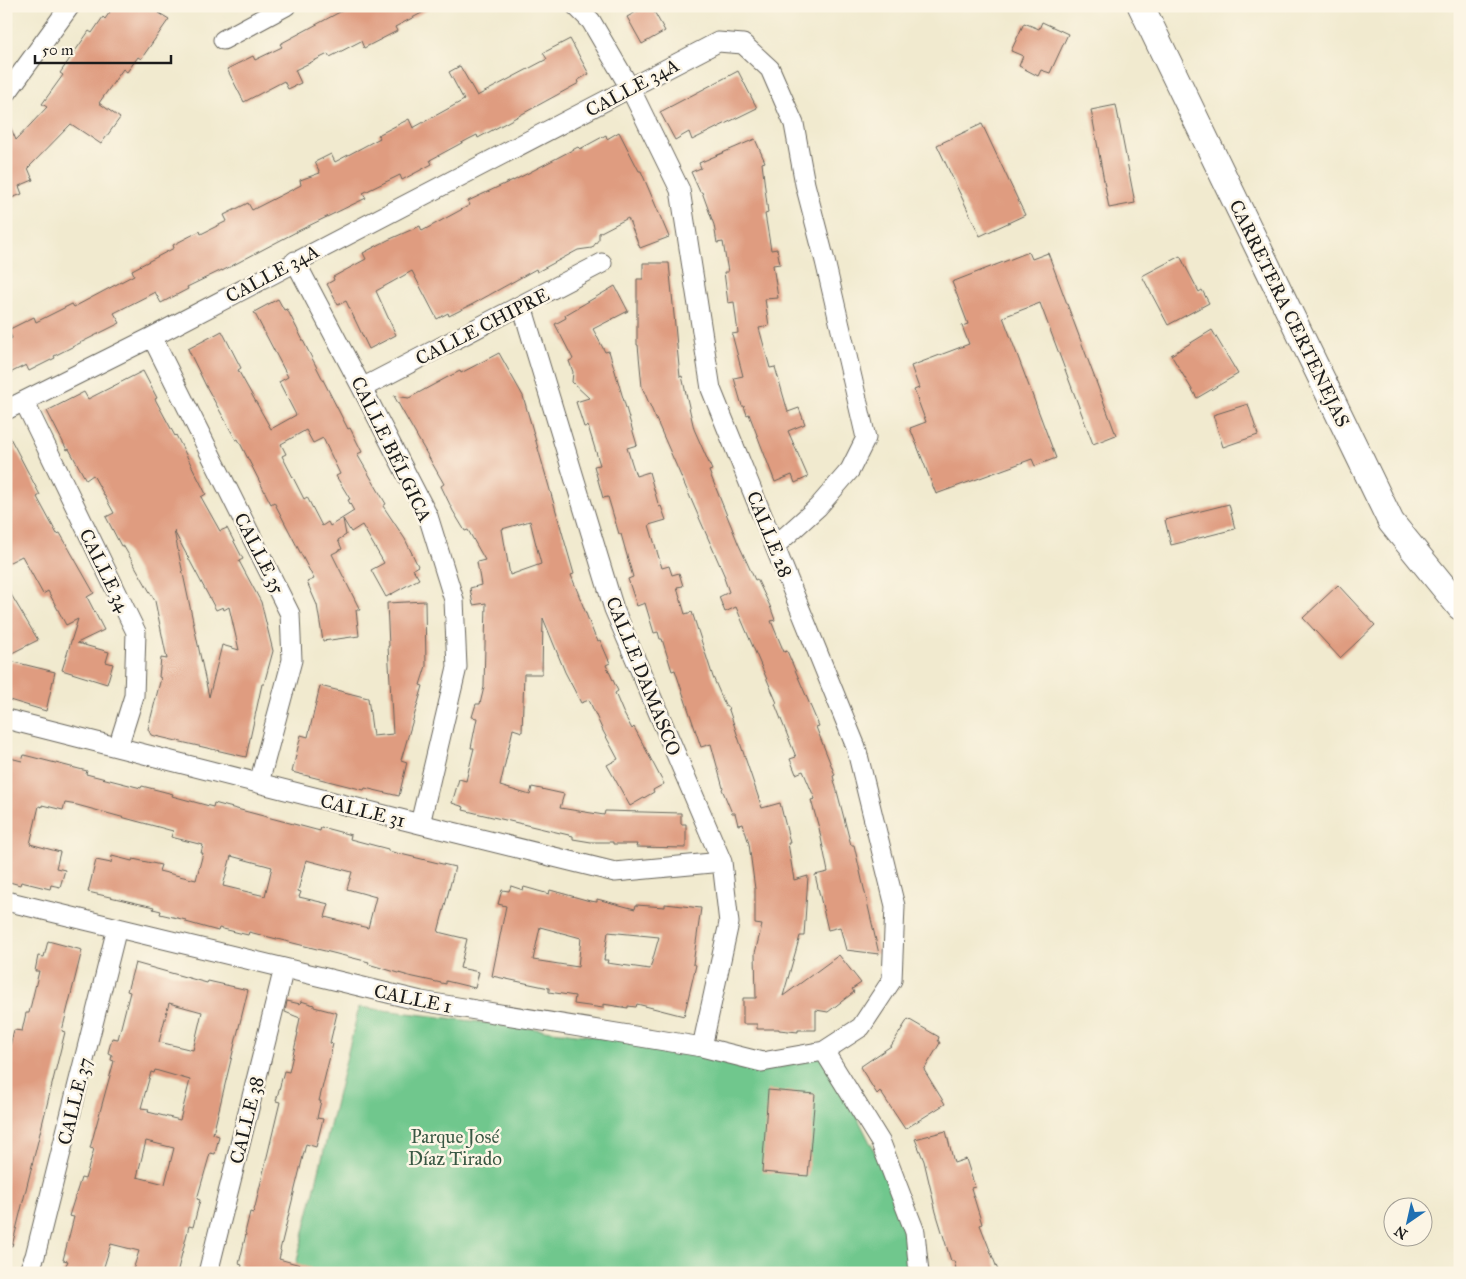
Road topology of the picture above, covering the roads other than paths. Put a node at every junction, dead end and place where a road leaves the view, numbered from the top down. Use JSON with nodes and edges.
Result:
{"nodes":[{"id":1,"x":70,"y":6,"type":"edge"},
{"id":2,"x":286,"y":6,"type":"edge"},
{"id":3,"x":576,"y":6,"type":"edge"},
{"id":4,"x":1141,"y":6,"type":"edge"},
{"id":5,"x":223,"y":40,"type":"dead end"},
{"id":6,"x":630,"y":88,"type":"junction"},
{"id":7,"x":6,"y":94,"type":"edge"},
{"id":8,"x":295,"y":261,"type":"junction"},
{"id":9,"x":602,"y":263,"type":"dead end"},
{"id":10,"x":522,"y":306,"type":"junction"},
{"id":11,"x":152,"y":337,"type":"junction"},
{"id":12,"x":362,"y":388,"type":"junction"},
{"id":13,"x":24,"y":401,"type":"junction"},
{"id":14,"x":6,"y":410,"type":"edge"},
{"id":15,"x":775,"y":546,"type":"junction"},
{"id":16,"x":1460,"y":606,"type":"edge"},
{"id":17,"x":6,"y":720,"type":"edge"},
{"id":18,"x":118,"y":747,"type":"junction"},
{"id":19,"x":259,"y":783,"type":"junction"},
{"id":20,"x":420,"y":824,"type":"junction"},
{"id":21,"x":722,"y":862,"type":"junction"},
{"id":22,"x":6,"y":901,"type":"edge"},
{"id":23,"x":118,"y":928,"type":"junction"},
{"id":24,"x":284,"y":968,"type":"junction"},
{"id":25,"x":702,"y":1046,"type":"junction"},
{"id":26,"x":824,"y":1051,"type":"junction"},
{"id":27,"x":28,"y":1273,"type":"edge"},
{"id":28,"x":208,"y":1273,"type":"edge"},
{"id":29,"x":919,"y":1273,"type":"edge"}],
"edges":[{"from":1,"to":7,"type":"street"},
{"from":2,"to":5,"type":"street"},
{"from":3,"to":6,"type":"street","name":"CALLE 28"},
{"from":4,"to":16,"type":"main road","name":"CARRETERA CERTENEJAS"},
{"from":6,"to":8,"type":"street","name":"CALLE 34A"},
{"from":6,"to":15,"type":"street","name":"CALLE 28"},
{"from":6,"to":15,"type":"street","name":"CALLE 34A"},
{"from":8,"to":11,"type":"street","name":"CALLE 34A"},
{"from":8,"to":12,"type":"street","name":"CALLE BÉLGICA"},
{"from":9,"to":10,"type":"street","name":"CALLE CHIPRE"},
{"from":10,"to":12,"type":"street","name":"CALLE CHIPRE"},
{"from":10,"to":21,"type":"street","name":"CALLE DAMASCO"},
{"from":11,"to":13,"type":"street","name":"CALLE 34A"},
{"from":11,"to":19,"type":"street","name":"CALLE 35"},
{"from":12,"to":20,"type":"street","name":"CALLE BÉLGICA"},
{"from":13,"to":14,"type":"street","name":"CALLE 34A"},
{"from":13,"to":18,"type":"street","name":"CALLE 34"},
{"from":15,"to":26,"type":"street","name":"CALLE 28"},
{"from":17,"to":18,"type":"street","name":"CALLE 31"},
{"from":18,"to":19,"type":"street","name":"CALLE 31"},
{"from":19,"to":20,"type":"street","name":"CALLE 31"},
{"from":20,"to":21,"type":"street","name":"CALLE 31"},
{"from":21,"to":25,"type":"street","name":"CALLE DAMASCO"},
{"from":22,"to":23,"type":"street","name":"CALLE 1"},
{"from":23,"to":24,"type":"street","name":"CALLE 1"},
{"from":23,"to":27,"type":"street","name":"CALLE 37"},
{"from":24,"to":25,"type":"street","name":"CALLE 1"},
{"from":24,"to":28,"type":"street","name":"CALLE 38"},
{"from":25,"to":26,"type":"street","name":"CALLE 1"},
{"from":26,"to":29,"type":"street"}]}
